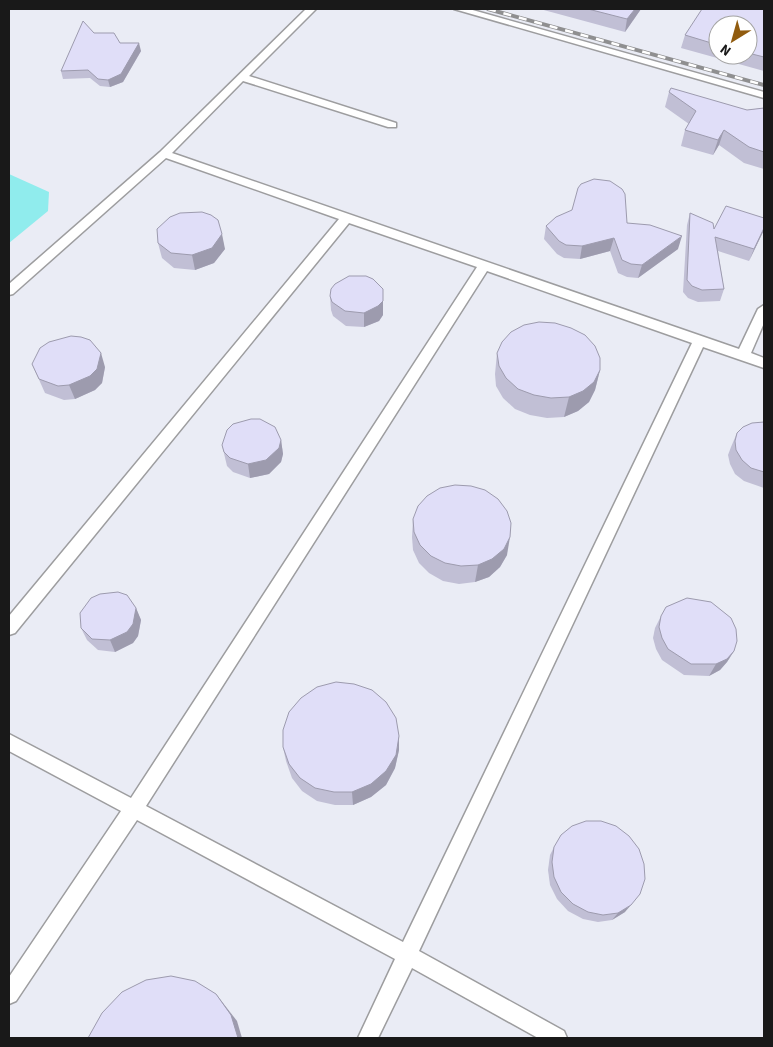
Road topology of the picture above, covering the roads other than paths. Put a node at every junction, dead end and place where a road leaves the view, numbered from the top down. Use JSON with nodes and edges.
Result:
{"nodes":[{"id":1,"x":311,"y":9,"type":"edge"},
{"id":2,"x":467,"y":10,"type":"edge"},
{"id":3,"x":240,"y":77,"type":"junction"},
{"id":4,"x":764,"y":95,"type":"edge"},
{"id":5,"x":392,"y":125,"type":"dead end"},
{"id":6,"x":164,"y":154,"type":"junction"},
{"id":7,"x":347,"y":218,"type":"junction"},
{"id":8,"x":484,"y":266,"type":"junction"},
{"id":9,"x":9,"y":291,"type":"edge"},
{"id":10,"x":764,"y":309,"type":"edge"},
{"id":11,"x":699,"y":341,"type":"junction"},
{"id":12,"x":743,"y":356,"type":"junction"},
{"id":13,"x":764,"y":364,"type":"edge"},
{"id":14,"x":9,"y":628,"type":"edge"},
{"id":15,"x":9,"y":742,"type":"edge"},
{"id":16,"x":133,"y":810,"type":"junction"},
{"id":17,"x":408,"y":955,"type":"junction"},
{"id":18,"x":9,"y":994,"type":"edge"},
{"id":19,"x":368,"y":1038,"type":"edge"},
{"id":20,"x":557,"y":1038,"type":"edge"}],
"edges":[{"from":1,"to":3,"type":"lane"},
{"from":2,"to":4,"type":"lane"},
{"from":3,"to":5,"type":"lane"},
{"from":3,"to":6,"type":"lane"},
{"from":6,"to":7,"type":"lane"},
{"from":6,"to":9,"type":"lane"},
{"from":7,"to":8,"type":"lane"},
{"from":7,"to":14,"type":"lane"},
{"from":8,"to":11,"type":"lane"},
{"from":8,"to":16,"type":"lane"},
{"from":10,"to":12,"type":"lane"},
{"from":11,"to":12,"type":"lane"},
{"from":11,"to":17,"type":"lane"},
{"from":12,"to":13,"type":"lane"},
{"from":15,"to":16,"type":"lane"},
{"from":16,"to":17,"type":"lane"},
{"from":16,"to":18,"type":"lane"},
{"from":17,"to":19,"type":"lane"},
{"from":17,"to":20,"type":"lane"}]}
